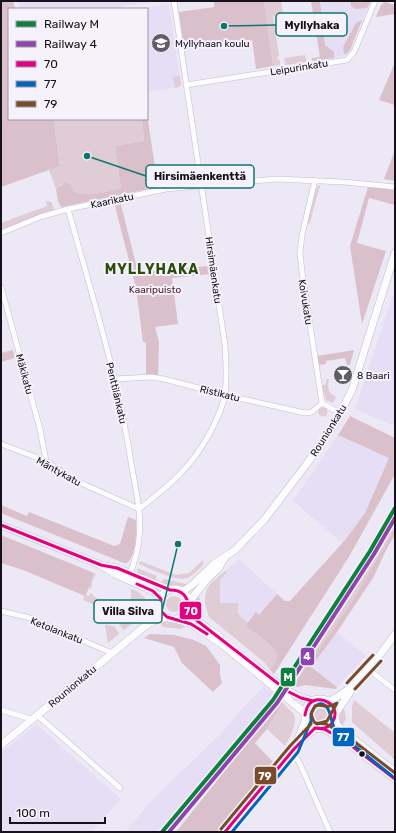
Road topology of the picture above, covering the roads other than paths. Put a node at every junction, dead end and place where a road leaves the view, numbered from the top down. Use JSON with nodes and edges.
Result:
{"nodes":[{"id":1,"x":174,"y":1,"type":"edge"},
{"id":2,"x":376,"y":1,"type":"edge"},
{"id":3,"x":186,"y":85,"type":"junction"},
{"id":4,"x":315,"y":180,"type":"junction"},
{"id":5,"x":202,"y":185,"type":"junction"},
{"id":6,"x":395,"y":187,"type":"edge"},
{"id":7,"x":68,"y":209,"type":"junction"},
{"id":8,"x":1,"y":233,"type":"edge"},
{"id":9,"x":395,"y":253,"type":"edge"},
{"id":10,"x":1,"y":287,"type":"edge"},
{"id":11,"x":115,"y":379,"type":"junction"},
{"id":12,"x":224,"y":395,"type":"junction"},
{"id":13,"x":322,"y":403,"type":"junction"},
{"id":14,"x":340,"y":413,"type":"junction"},
{"id":15,"x":1,"y":444,"type":"edge"},
{"id":16,"x":46,"y":462,"type":"junction"},
{"id":17,"x":139,"y":509,"type":"junction"},
{"id":18,"x":1,"y":525,"type":"edge"},
{"id":19,"x":224,"y":559,"type":"junction"},
{"id":20,"x":129,"y":577,"type":"junction"},
{"id":21,"x":170,"y":590,"type":"junction"},
{"id":22,"x":182,"y":592,"type":"junction"},
{"id":23,"x":160,"y":602,"type":"junction"},
{"id":24,"x":189,"y":605,"type":"junction"},
{"id":25,"x":1,"y":611,"type":"edge"},
{"id":26,"x":166,"y":617,"type":"junction"},
{"id":27,"x":175,"y":619,"type":"junction"},
{"id":28,"x":144,"y":627,"type":"junction"},
{"id":29,"x":395,"y":634,"type":"edge"},
{"id":30,"x":112,"y":653,"type":"junction"},
{"id":31,"x":368,"y":669,"type":"junction"},
{"id":32,"x":352,"y":686,"type":"junction"},
{"id":33,"x":395,"y":690,"type":"edge"},
{"id":34,"x":313,"y":701,"type":"junction"},
{"id":35,"x":328,"y":702,"type":"junction"},
{"id":36,"x":1,"y":710,"type":"edge"},
{"id":37,"x":306,"y":716,"type":"junction"},
{"id":38,"x":335,"y":716,"type":"junction"},
{"id":39,"x":34,"y":717,"type":"junction"},
{"id":40,"x":315,"y":728,"type":"junction"},
{"id":41,"x":324,"y":729,"type":"junction"},
{"id":42,"x":1,"y":745,"type":"edge"},
{"id":43,"x":292,"y":751,"type":"junction"},
{"id":44,"x":395,"y":772,"type":"edge"},
{"id":45,"x":395,"y":779,"type":"edge"},
{"id":46,"x":120,"y":788,"type":"dead end"},
{"id":47,"x":225,"y":832,"type":"edge"},
{"id":48,"x":330,"y":832,"type":"edge"}],
"edges":[{"from":1,"to":3,"type":"street","name":"Hirsimäenkatu"},
{"from":2,"to":3,"type":"street","name":"Leipurinkatu"},
{"from":3,"to":5,"type":"street","name":"Hirsimäenkatu"},
{"from":4,"to":5,"type":"street","name":"Kaarikatu"},
{"from":4,"to":6,"type":"street","name":"Kaarikatu"},
{"from":4,"to":13,"type":"street","name":"Koivukatu"},
{"from":5,"to":7,"type":"street","name":"Kaarikatu"},
{"from":5,"to":12,"type":"street","name":"Hirsimäenkatu"},
{"from":7,"to":8,"type":"street","name":"Kaarikatu"},
{"from":7,"to":11,"type":"street","name":"Penttilänkatu"},
{"from":9,"to":14,"type":"main road","name":"Rounionkatu"},
{"from":10,"to":16,"type":"street","name":"Mäkikatu"},
{"from":11,"to":12,"type":"street","name":"Ristikatu"},
{"from":11,"to":17,"type":"street","name":"Penttilänkatu"},
{"from":12,"to":13,"type":"street","name":"Ristikatu"},
{"from":12,"to":17,"type":"street","name":"Hirsimäenkatu"},
{"from":13,"to":14,"type":"street"},
{"from":14,"to":19,"type":"main road","name":"Rounionkatu"},
{"from":15,"to":16,"type":"street","name":"Mäntykatu"},
{"from":16,"to":17,"type":"street","name":"Mäntykatu"},
{"from":17,"to":20,"type":"street","name":"Penttilänkatu"},
{"from":18,"to":20,"type":"main road"},
{"from":19,"to":22,"type":"main road","name":"Rounionkatu"},
{"from":19,"to":24,"type":"main road","name":"Rounionkatu"},
{"from":20,"to":21,"type":"main road"},
{"from":20,"to":23,"type":"main road"},
{"from":21,"to":22,"type":"main road"},
{"from":21,"to":23,"type":"main road"},
{"from":22,"to":24,"type":"main road"},
{"from":23,"to":26,"type":"main road"},
{"from":23,"to":28,"type":"main road","name":"Rounionkatu"},
{"from":24,"to":27,"type":"main road"},
{"from":24,"to":34,"type":"main road"},
{"from":25,"to":30,"type":"street","name":"Ketolankatu"},
{"from":26,"to":27,"type":"main road"},
{"from":26,"to":28,"type":"main road","name":"Rounionkatu"},
{"from":27,"to":37,"type":"main road"},
{"from":28,"to":30,"type":"main road","name":"Rounionkatu"},
{"from":29,"to":31,"type":"main road"},
{"from":30,"to":39,"type":"main road","name":"Rounionkatu"},
{"from":31,"to":32,"type":"main road"},
{"from":31,"to":33,"type":"street"},
{"from":32,"to":35,"type":"main road"},
{"from":32,"to":38,"type":"main road"},
{"from":34,"to":35,"type":"main road"},
{"from":34,"to":37,"type":"main road"},
{"from":35,"to":38,"type":"main road"},
{"from":36,"to":39,"type":"street"},
{"from":37,"to":40,"type":"main road"},
{"from":37,"to":43,"type":"main road"},
{"from":38,"to":41,"type":"main road"},
{"from":38,"to":44,"type":"main road"},
{"from":39,"to":42,"type":"main road","name":"Rounionkatu"},
{"from":39,"to":46,"type":"street"},
{"from":40,"to":41,"type":"main road"},
{"from":40,"to":43,"type":"main road"},
{"from":41,"to":45,"type":"main road"},
{"from":43,"to":47,"type":"main road"},
{"from":43,"to":48,"type":"street"}]}
